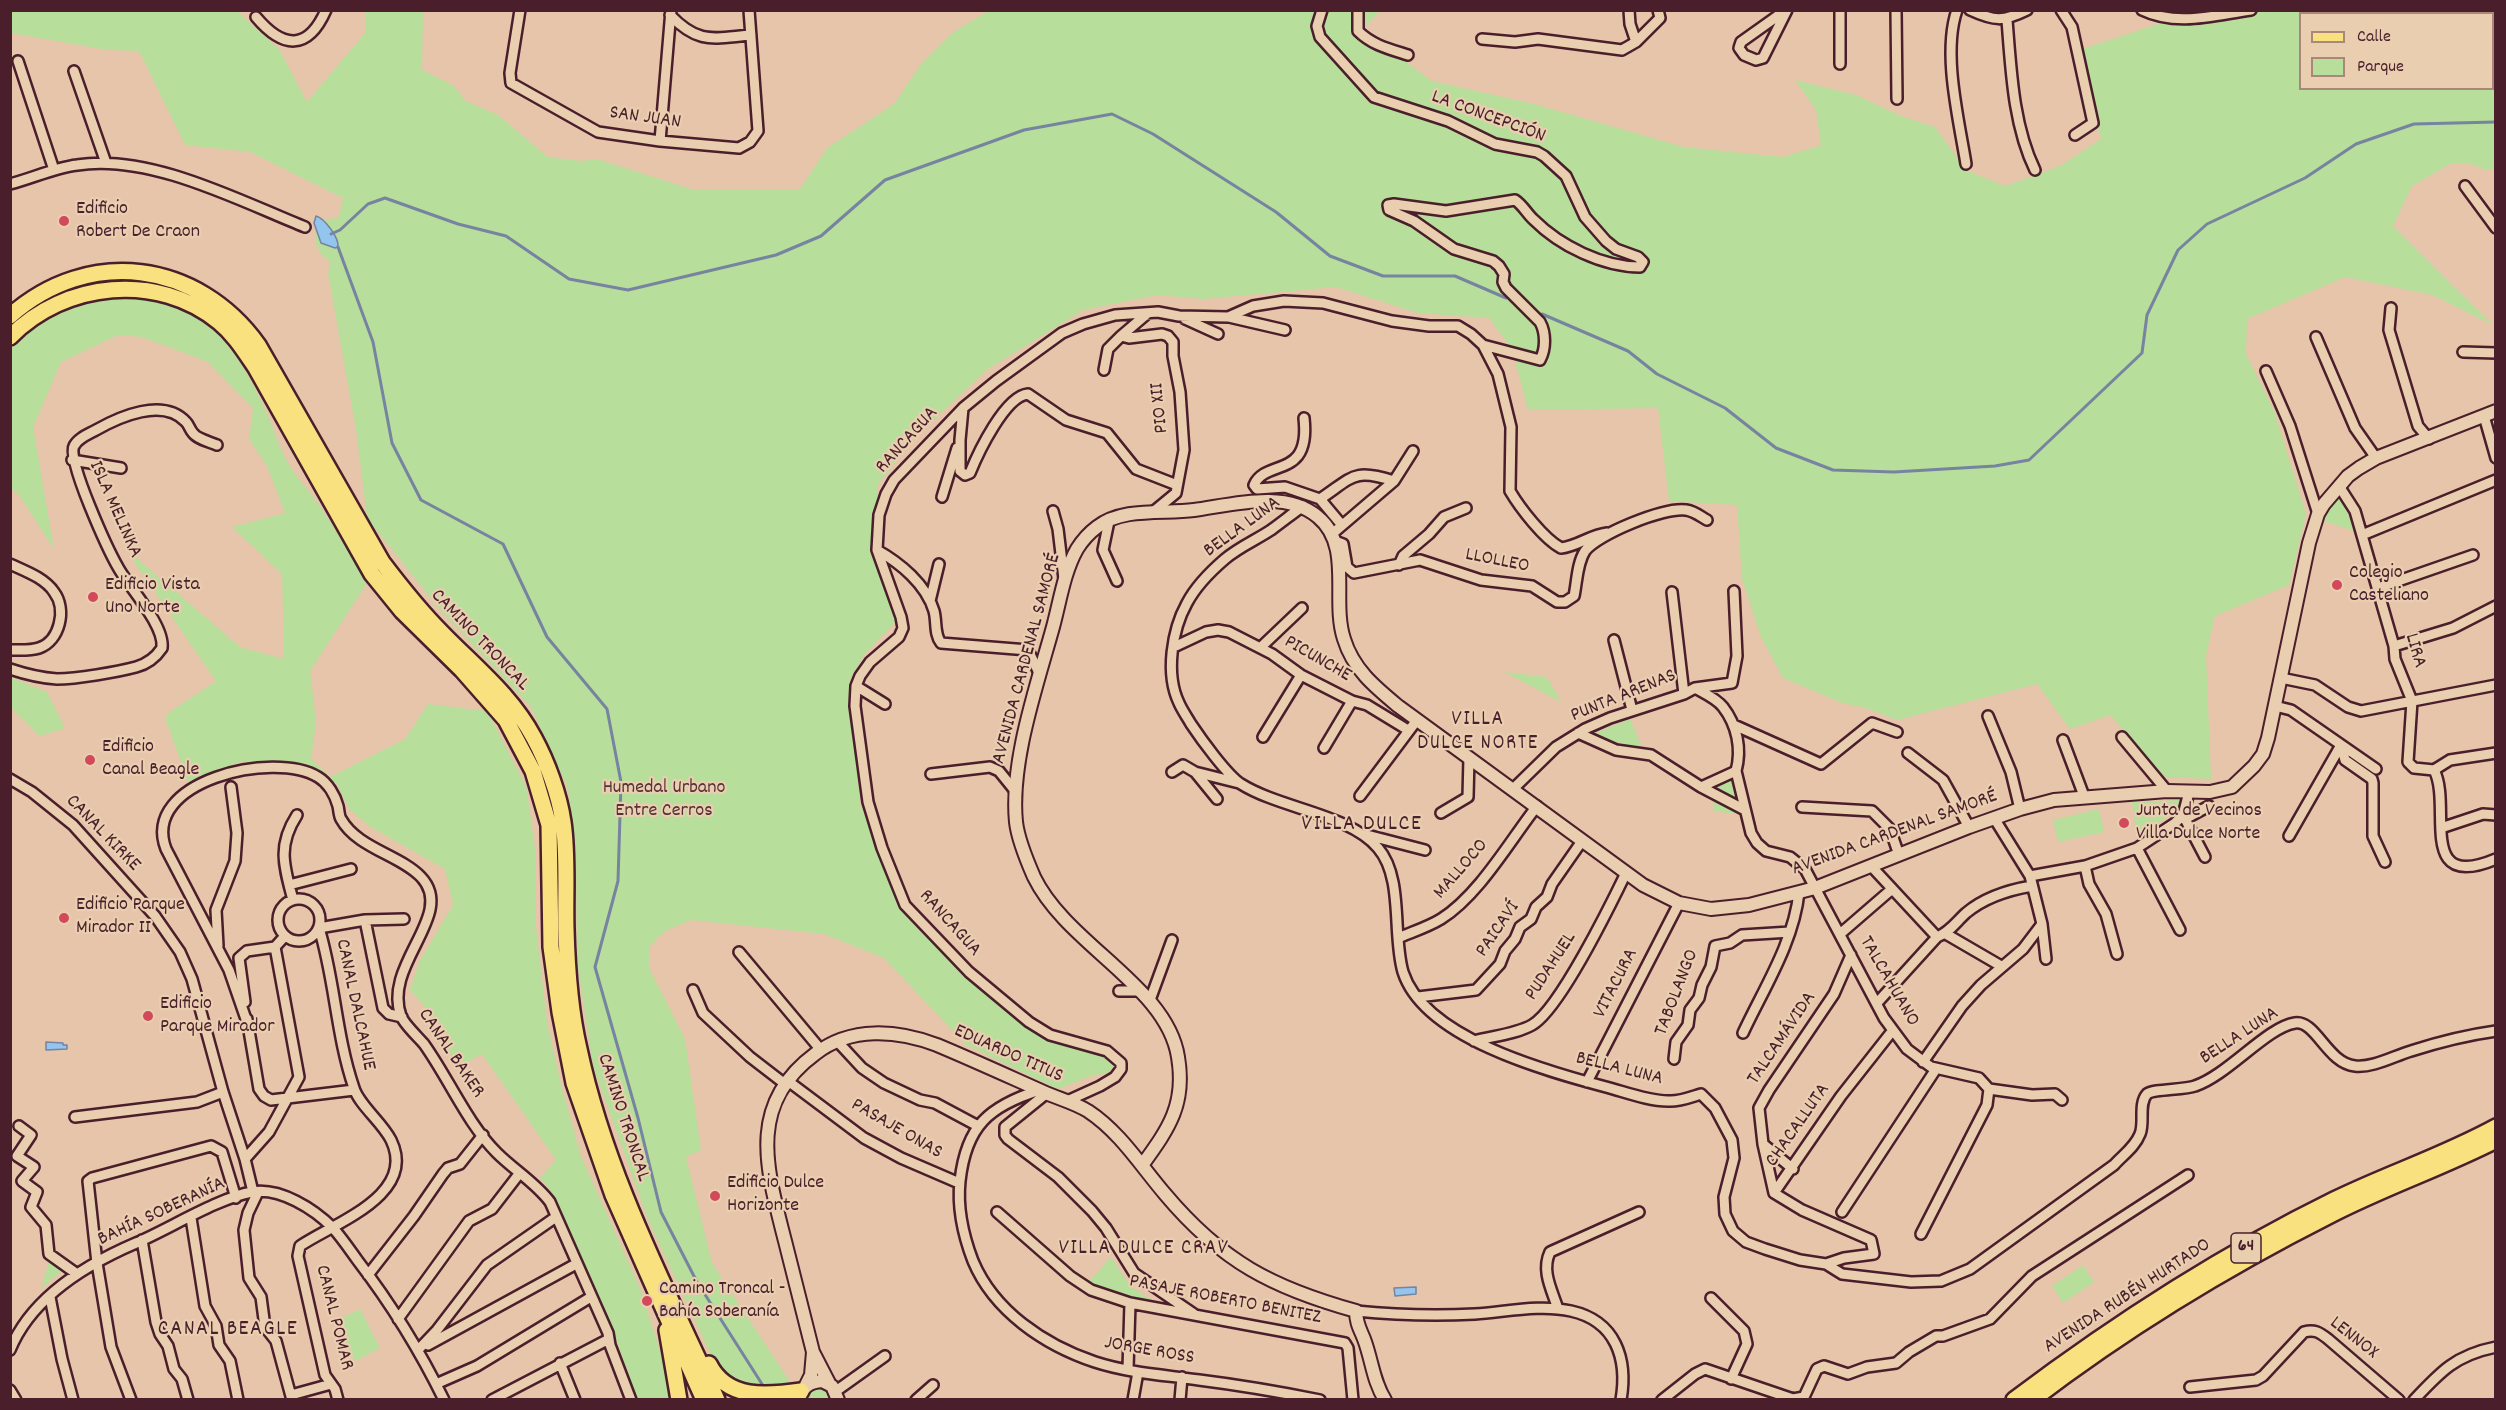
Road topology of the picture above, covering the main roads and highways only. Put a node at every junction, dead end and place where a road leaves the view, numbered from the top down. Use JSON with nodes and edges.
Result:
{"nodes":[{"id":1,"x":10,"y":316,"type":"edge"},
{"id":2,"x":10,"y":337,"type":"edge"},
{"id":3,"x":2496,"y":1127,"type":"edge"},
{"id":4,"x":2496,"y":1140,"type":"edge"},
{"id":5,"x":658,"y":1270,"type":"junction"},
{"id":6,"x":661,"y":1307,"type":"junction"},
{"id":7,"x":802,"y":1392,"type":"edge"},
{"id":8,"x":679,"y":1400,"type":"edge"},
{"id":9,"x":704,"y":1400,"type":"edge"},
{"id":10,"x":717,"y":1400,"type":"edge"},
{"id":11,"x":2014,"y":1400,"type":"edge"},
{"id":12,"x":2032,"y":1400,"type":"edge"}],
"edges":[{"from":1,"to":5,"type":"main road","name":"CAMINO TRONCAL"},
{"from":2,"to":6,"type":"main road","name":"CAMINO TRONCAL"},
{"from":3,"to":11,"type":"main road","name":"AVENIDA RUBÉN HURTADO","number":"64"},
{"from":4,"to":12,"type":"main road","name":"AVENIDA RUBÉN HURTADO","number":"64"},
{"from":5,"to":7,"type":"main road"},
{"from":5,"to":10,"type":"main road","name":"CAMINO TRONCAL"},
{"from":6,"to":8,"type":"main road"},
{"from":6,"to":9,"type":"main road","name":"CAMINO TRONCAL"}]}
